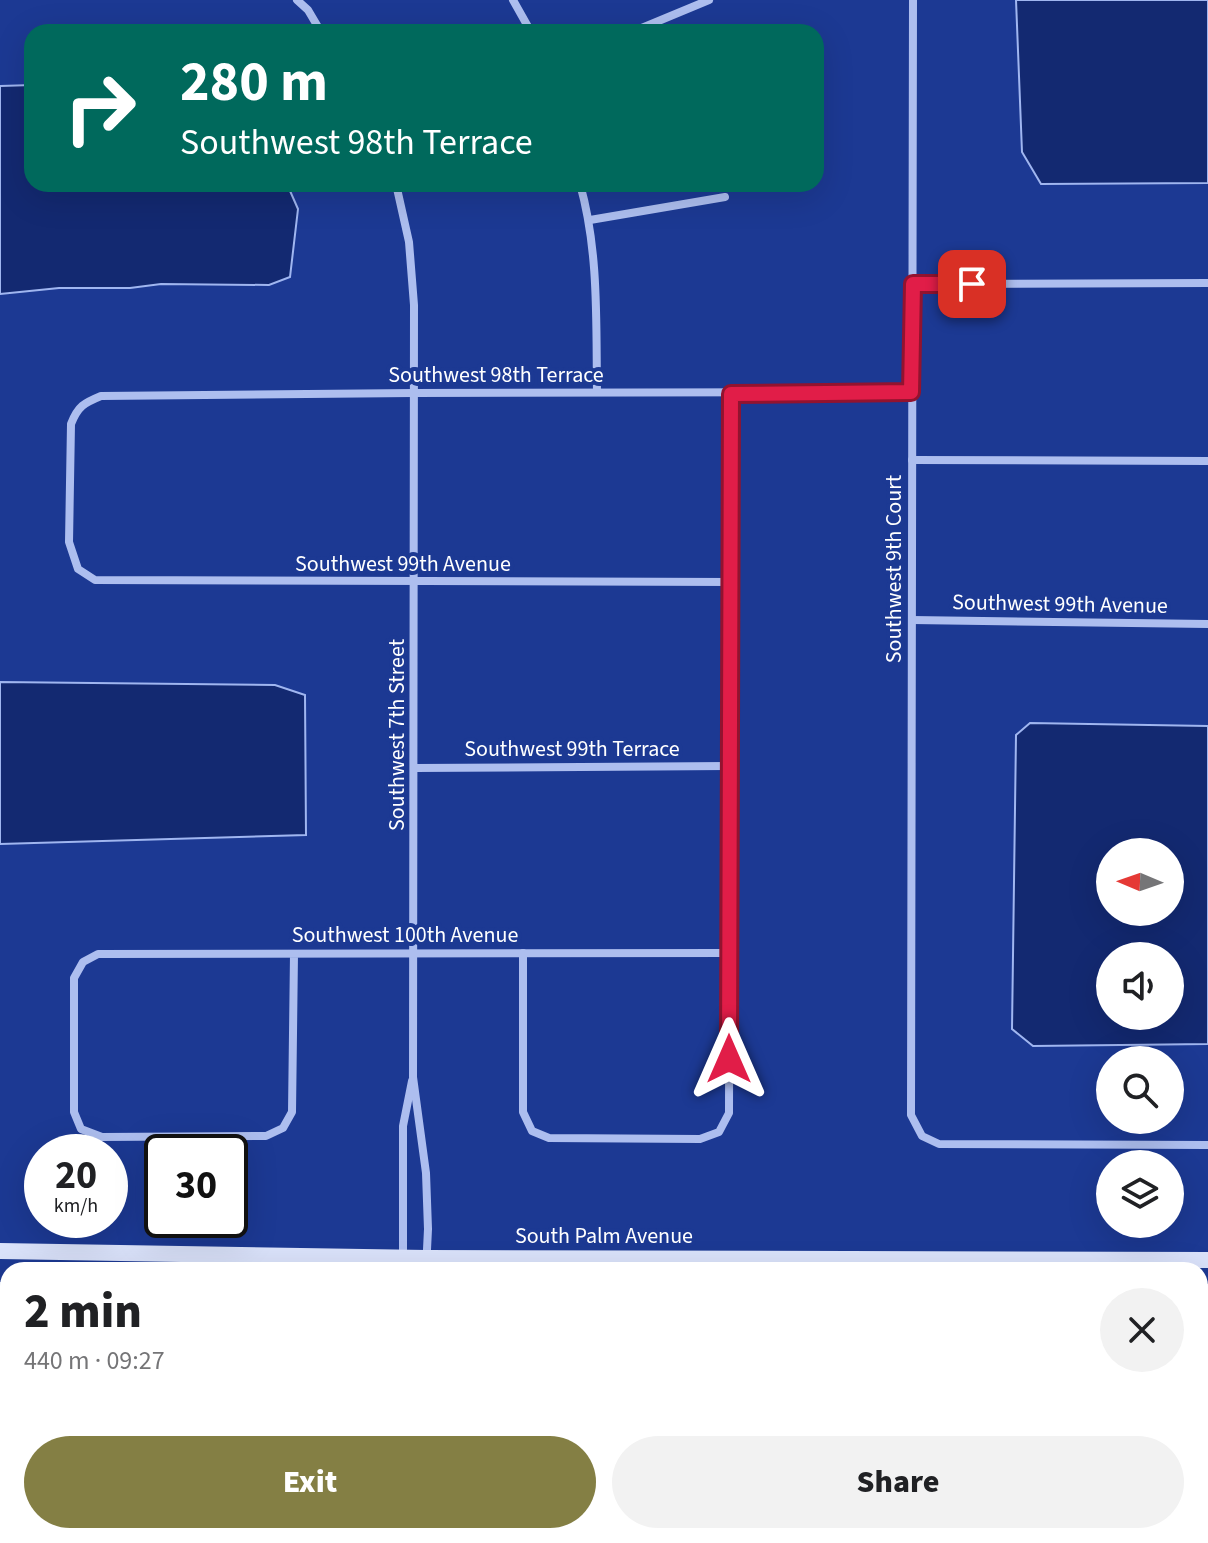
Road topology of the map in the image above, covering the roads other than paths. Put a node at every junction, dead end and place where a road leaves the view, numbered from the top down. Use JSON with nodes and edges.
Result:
{"nodes":[{"id":1,"x":297,"y":0,"type":"edge"},
{"id":2,"x":513,"y":0,"type":"edge"},
{"id":3,"x":709,"y":0,"type":"edge"},
{"id":4,"x":913,"y":0,"type":"edge"},
{"id":5,"x":316,"y":24,"type":"edge"},
{"id":6,"x":526,"y":24,"type":"edge"},
{"id":7,"x":651,"y":24,"type":"edge"},
{"id":8,"x":398,"y":192,"type":"edge"},
{"id":9,"x":582,"y":192,"type":"edge"},
{"id":10,"x":725,"y":197,"type":"dead end"},
{"id":11,"x":590,"y":220,"type":"junction"},
{"id":12,"x":1208,"y":283,"type":"edge"},
{"id":13,"x":913,"y":284,"type":"junction"},
{"id":14,"x":597,"y":392,"type":"junction"},
{"id":15,"x":911,"y":392,"type":"junction"},
{"id":16,"x":413,"y":393,"type":"junction"},
{"id":17,"x":731,"y":394,"type":"junction"},
{"id":18,"x":912,"y":460,"type":"junction"},
{"id":19,"x":1208,"y":461,"type":"edge"},
{"id":20,"x":78,"y":569,"type":"joint"},
{"id":21,"x":415,"y":582,"type":"junction"},
{"id":22,"x":731,"y":582,"type":"junction"},
{"id":23,"x":912,"y":620,"type":"junction"},
{"id":24,"x":1208,"y":624,"type":"edge"},
{"id":25,"x":728,"y":766,"type":"junction"},
{"id":26,"x":415,"y":768,"type":"junction"},
{"id":27,"x":413,"y":953,"type":"junction"},
{"id":28,"x":523,"y":953,"type":"junction"},
{"id":29,"x":730,"y":953,"type":"junction"},
{"id":30,"x":294,"y":954,"type":"junction"},
{"id":31,"x":413,"y":1077,"type":"junction"},
{"id":32,"x":1208,"y":1145,"type":"edge"},
{"id":33,"x":0,"y":1251,"type":"edge"},
{"id":34,"x":1208,"y":1260,"type":"edge"},
{"id":35,"x":342,"y":1262,"type":"edge"},
{"id":36,"x":404,"y":1262,"type":"edge"},
{"id":37,"x":426,"y":1262,"type":"edge"},
{"id":38,"x":817,"y":1262,"type":"edge"}],
"edges":[{"from":1,"to":5,"type":"street"},
{"from":2,"to":6,"type":"street"},
{"from":3,"to":7,"type":"street"},
{"from":4,"to":13,"type":"street","name":"Southwest 9th Court"},
{"from":8,"to":16,"type":"street","name":"Southwest 7th Street"},
{"from":9,"to":11,"type":"street"},
{"from":10,"to":11,"type":"street"},
{"from":11,"to":14,"type":"street"},
{"from":12,"to":13,"type":"street"},
{"from":13,"to":15,"type":"street","name":"Southwest 9th Court"},
{"from":14,"to":16,"type":"street","name":"Southwest 98th Terrace"},
{"from":14,"to":17,"type":"street","name":"Southwest 98th Terrace"},
{"from":15,"to":17,"type":"street","name":"Southwest 98th Terrace"},
{"from":15,"to":18,"type":"street","name":"Southwest 9th Court"},
{"from":16,"to":20,"type":"street","name":"Southwest 98th Terrace"},
{"from":16,"to":21,"type":"street","name":"Southwest 7th Street"},
{"from":17,"to":22,"type":"street"},
{"from":18,"to":19,"type":"street"},
{"from":18,"to":23,"type":"street","name":"Southwest 9th Court"},
{"from":20,"to":21,"type":"street","name":"Southwest 99th Avenue"},
{"from":21,"to":22,"type":"street","name":"Southwest 99th Avenue"},
{"from":21,"to":26,"type":"street","name":"Southwest 7th Street"},
{"from":22,"to":25,"type":"street"},
{"from":23,"to":24,"type":"street","name":"Southwest 99th Avenue"},
{"from":23,"to":32,"type":"street","name":"Southwest 9th Court"},
{"from":25,"to":26,"type":"street","name":"Southwest 99th Terrace"},
{"from":25,"to":29,"type":"street"},
{"from":26,"to":27,"type":"street","name":"Southwest 7th Street"},
{"from":27,"to":28,"type":"street","name":"Southwest 100th Avenue"},
{"from":27,"to":30,"type":"street","name":"Southwest 100th Avenue"},
{"from":27,"to":31,"type":"street","name":"Southwest 7th Street"},
{"from":28,"to":29,"type":"street","name":"Southwest 100th Avenue"},
{"from":28,"to":29,"type":"street"},
{"from":30,"to":30,"type":"street","name":"Southwest 100th Avenue"},
{"from":31,"to":36,"type":"street","name":"Southwest 7th Street"},
{"from":31,"to":37,"type":"street","name":"Southwest 7th Street"},
{"from":33,"to":35,"type":"main road","name":"South Palm Avenue"},
{"from":34,"to":38,"type":"main road","name":"South Palm Avenue"}]}
